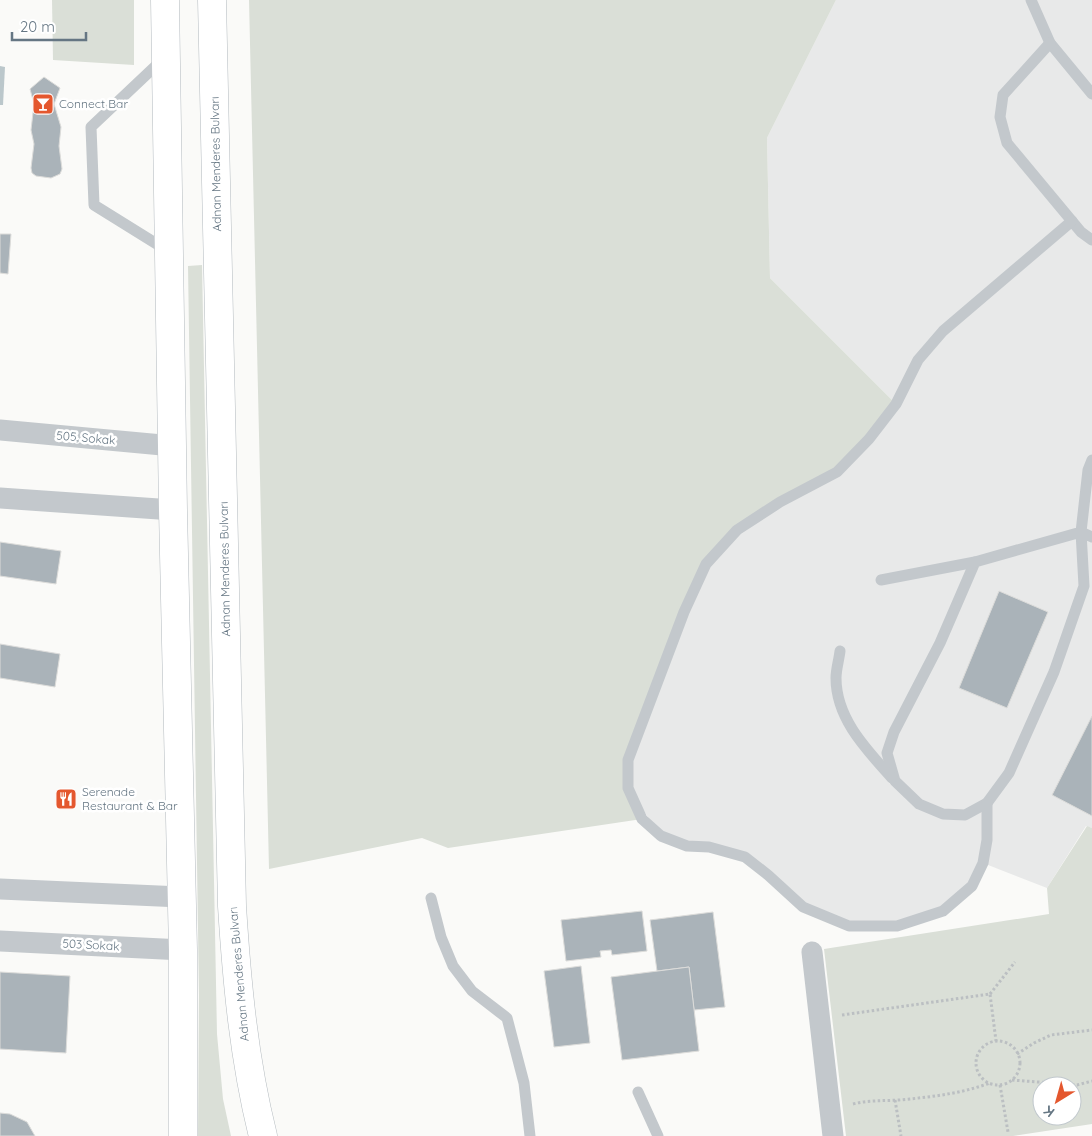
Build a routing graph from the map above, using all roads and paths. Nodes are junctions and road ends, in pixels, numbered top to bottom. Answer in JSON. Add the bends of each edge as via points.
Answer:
{"nodes":[{"id":1,"x":165,"y":0,"type":"edge"},
{"id":2,"x":212,"y":0,"type":"edge"},
{"id":3,"x":1031,"y":0,"type":"edge"},
{"id":4,"x":1050,"y":43,"type":"junction"},
{"id":5,"x":166,"y":56,"type":"junction"},
{"id":6,"x":1092,"y":94,"type":"edge"},
{"id":7,"x":1072,"y":222,"type":"junction"},
{"id":8,"x":1092,"y":240,"type":"edge"},
{"id":9,"x":170,"y":252,"type":"junction"},
{"id":10,"x":0,"y":430,"type":"edge"},
{"id":11,"x":173,"y":446,"type":"junction"},
{"id":12,"x":1092,"y":460,"type":"edge"},
{"id":13,"x":0,"y":498,"type":"edge"},
{"id":14,"x":173,"y":510,"type":"junction"},
{"id":15,"x":1081,"y":532,"type":"junction"},
{"id":16,"x":1092,"y":537,"type":"edge"},
{"id":17,"x":975,"y":562,"type":"junction"},
{"id":18,"x":881,"y":580,"type":"dead end"},
{"id":19,"x":840,"y":651,"type":"dead end"},
{"id":20,"x":895,"y":781,"type":"junction"},
{"id":21,"x":987,"y":803,"type":"junction"},
{"id":22,"x":0,"y":889,"type":"edge"},
{"id":23,"x":181,"y":897,"type":"junction"},
{"id":24,"x":432,"y":898,"type":"dead end"},
{"id":25,"x":0,"y":941,"type":"edge"},
{"id":26,"x":183,"y":950,"type":"junction"},
{"id":27,"x":812,"y":952,"type":"dead end"},
{"id":28,"x":1015,"y":962,"type":"dead end"},
{"id":29,"x":990,"y":994,"type":"junction"},
{"id":30,"x":838,"y":1015,"type":"dead end"},
{"id":31,"x":1092,"y":1030,"type":"edge"},
{"id":32,"x":996,"y":1041,"type":"junction"},
{"id":33,"x":1018,"y":1054,"type":"junction"},
{"id":34,"x":1012,"y":1080,"type":"junction"},
{"id":35,"x":1092,"y":1081,"type":"edge"},
{"id":36,"x":990,"y":1083,"type":"junction"},
{"id":37,"x":1000,"y":1086,"type":"junction"},
{"id":38,"x":638,"y":1092,"type":"dead end"},
{"id":39,"x":895,"y":1100,"type":"junction"},
{"id":40,"x":849,"y":1105,"type":"dead end"},
{"id":41,"x":1008,"y":1132,"type":"dead end"},
{"id":42,"x":183,"y":1136,"type":"edge"},
{"id":43,"x":264,"y":1136,"type":"edge"},
{"id":44,"x":530,"y":1136,"type":"edge"},
{"id":45,"x":658,"y":1136,"type":"edge"},
{"id":46,"x":833,"y":1136,"type":"edge"},
{"id":47,"x":901,"y":1136,"type":"edge"}],
"edges":[{"from":1,"to":5,"type":"main road"},
{"from":2,"to":43,"type":"main road","name":"Adnan Menderes Bulvarı","via":[[232,906],[246,1058]]},
{"from":3,"to":4,"type":"lane"},
{"from":4,"to":6,"type":"lane"},
{"from":4,"to":7,"type":"lane","via":[[1003,96],[1000,117],[1007,143]]},
{"from":5,"to":9,"type":"main road"},
{"from":5,"to":9,"type":"lane","via":[[91,127],[94,205]]},
{"from":7,"to":8,"type":"lane"},
{"from":7,"to":21,"type":"lane","via":[[943,331],[918,360],[896,404],[869,439],[837,472],[780,502],[737,530],[706,564],[684,612],[628,760],[628,788],[642,819],[660,836],[687,846],[709,847],[745,857],[803,907],[849,926],[897,926],[943,911],[972,886],[983,863]]},
{"from":9,"to":11,"type":"main road"},
{"from":10,"to":11,"type":"street","name":"505. Sokak"},
{"from":11,"to":14,"type":"main road"},
{"from":12,"to":15,"type":"lane"},
{"from":13,"to":14,"type":"street"},
{"from":14,"to":23,"type":"main road"},
{"from":15,"to":16,"type":"lane"},
{"from":15,"to":17,"type":"lane"},
{"from":15,"to":21,"type":"lane","via":[[1084,586],[1054,672],[1009,773]]},
{"from":17,"to":18,"type":"lane"},
{"from":17,"to":20,"type":"lane","via":[[940,643],[894,732],[887,753]]},
{"from":19,"to":20,"type":"lane","via":[[836,679],[841,707],[859,741]]},
{"from":20,"to":21,"type":"lane","via":[[919,804],[944,814],[965,815]]},
{"from":22,"to":23,"type":"street"},
{"from":23,"to":26,"type":"main road"},
{"from":24,"to":44,"type":"lane","via":[[441,937],[453,966],[472,991],[507,1018],[524,1083]]},
{"from":25,"to":26,"type":"street","name":"503 Sokak"},
{"from":26,"to":42,"type":"main road"},
{"from":27,"to":46,"type":"street"},
{"from":28,"to":29,"type":"path"},
{"from":29,"to":30,"type":"path"},
{"from":29,"to":32,"type":"path"},
{"from":31,"to":33,"type":"path","via":[[1051,1035]]},
{"from":32,"to":33,"type":"path","via":[[1008,1044]]},
{"from":32,"to":36,"type":"path","via":[[982,1048],[976,1062],[980,1076]]},
{"from":33,"to":34,"type":"path","via":[[1020,1068]]},
{"from":34,"to":35,"type":"path","via":[[1077,1086]]},
{"from":34,"to":37,"type":"path"},
{"from":36,"to":37,"type":"path"},
{"from":36,"to":39,"type":"path","via":[[946,1096]]},
{"from":37,"to":41,"type":"path"},
{"from":38,"to":45,"type":"lane"},
{"from":39,"to":40,"type":"path"},
{"from":39,"to":47,"type":"path"}]}
